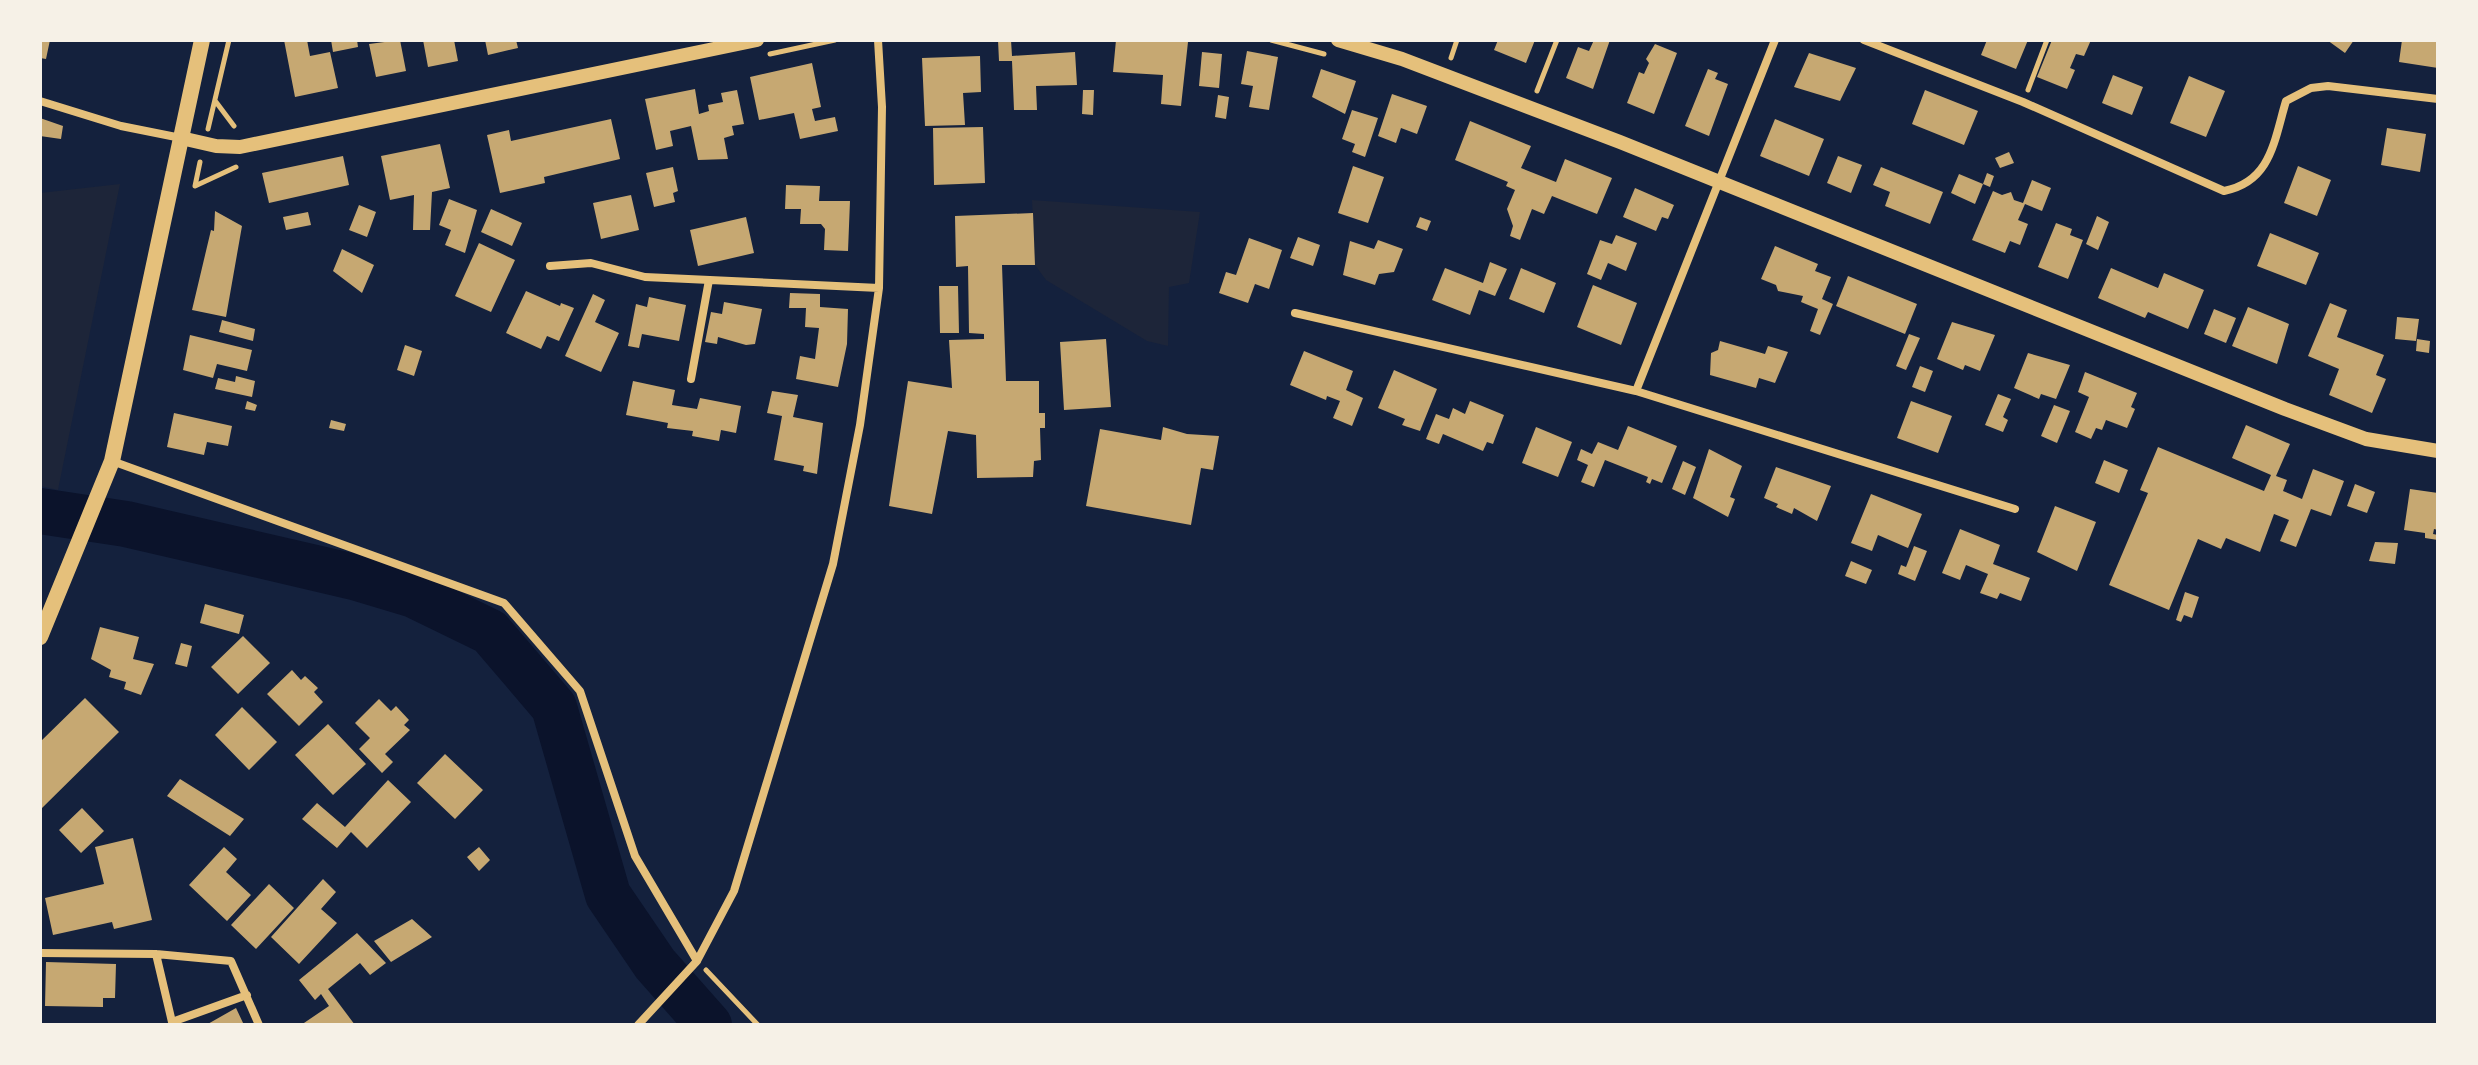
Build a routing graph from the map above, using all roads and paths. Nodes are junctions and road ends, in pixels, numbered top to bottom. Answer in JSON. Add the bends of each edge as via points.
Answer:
{"nodes":[{"id":1,"x":202,"y":40,"type":"edge"},
{"id":2,"x":229,"y":40,"type":"edge"},
{"id":3,"x":757,"y":40,"type":"edge"},
{"id":4,"x":878,"y":40,"type":"edge"},
{"id":5,"x":1338,"y":40,"type":"edge"},
{"id":6,"x":1557,"y":40,"type":"edge"},
{"id":7,"x":1775,"y":40,"type":"edge"},
{"id":8,"x":1864,"y":40,"type":"edge"},
{"id":9,"x":2047,"y":40,"type":"edge"},
{"id":10,"x":2438,"y":99,"type":"edge"},
{"id":11,"x":40,"y":101,"type":"edge"},
{"id":12,"x":2023,"y":102,"type":"junction"},
{"id":13,"x":1530,"y":109,"type":"junction"},
{"id":14,"x":181,"y":138,"type":"junction"},
{"id":15,"x":204,"y":143,"type":"junction"},
{"id":16,"x":1718,"y":182,"type":"junction"},
{"id":17,"x":550,"y":266,"type":"dead end"},
{"id":18,"x":709,"y":280,"type":"junction"},
{"id":19,"x":879,"y":288,"type":"junction"},
{"id":20,"x":1295,"y":313,"type":"dead end"},
{"id":21,"x":691,"y":379,"type":"dead end"},
{"id":22,"x":1636,"y":391,"type":"junction"},
{"id":23,"x":2438,"y":451,"type":"edge"},
{"id":24,"x":112,"y":461,"type":"junction"},
{"id":25,"x":2015,"y":509,"type":"dead end"},
{"id":26,"x":40,"y":637,"type":"edge"},
{"id":27,"x":40,"y":953,"type":"edge"},
{"id":28,"x":156,"y":954,"type":"junction"},
{"id":29,"x":697,"y":961,"type":"junction"},
{"id":30,"x":247,"y":995,"type":"junction"},
{"id":31,"x":259,"y":1025,"type":"edge"},
{"id":32,"x":638,"y":1025,"type":"edge"},
{"id":33,"x":758,"y":1025,"type":"edge"}],
"edges":[{"from":1,"to":14,"type":"main road"},
{"from":2,"to":15,"type":"path"},
{"from":3,"to":15,"type":"street","via":[[240,147]]},
{"from":4,"to":19,"type":"street"},
{"from":5,"to":13,"type":"street"},
{"from":6,"to":13,"type":"path"},
{"from":7,"to":16,"type":"street"},
{"from":8,"to":12,"type":"street"},
{"from":9,"to":12,"type":"path"},
{"from":10,"to":12,"type":"street","via":[[2311,88],[2286,101],[2261,174],[2224,191]]},
{"from":11,"to":14,"type":"street"},
{"from":13,"to":16,"type":"street"},
{"from":14,"to":15,"type":"street"},
{"from":14,"to":24,"type":"main road"},
{"from":16,"to":22,"type":"street"},
{"from":16,"to":23,"type":"street","via":[[2285,409],[2366,439]]},
{"from":17,"to":18,"type":"street","via":[[591,263],[645,277]]},
{"from":18,"to":19,"type":"street"},
{"from":18,"to":21,"type":"street"},
{"from":19,"to":29,"type":"street","via":[[833,564],[734,891]]},
{"from":20,"to":22,"type":"street"},
{"from":22,"to":25,"type":"street"},
{"from":24,"to":26,"type":"main road"},
{"from":24,"to":29,"type":"street","via":[[504,603],[580,691],[635,856]]},
{"from":27,"to":28,"type":"street"},
{"from":28,"to":30,"type":"street","via":[[231,961]]},
{"from":28,"to":30,"type":"street","via":[[172,1022]]},
{"from":29,"to":32,"type":"street"},
{"from":29,"to":33,"type":"path"},
{"from":30,"to":31,"type":"street"}]}
